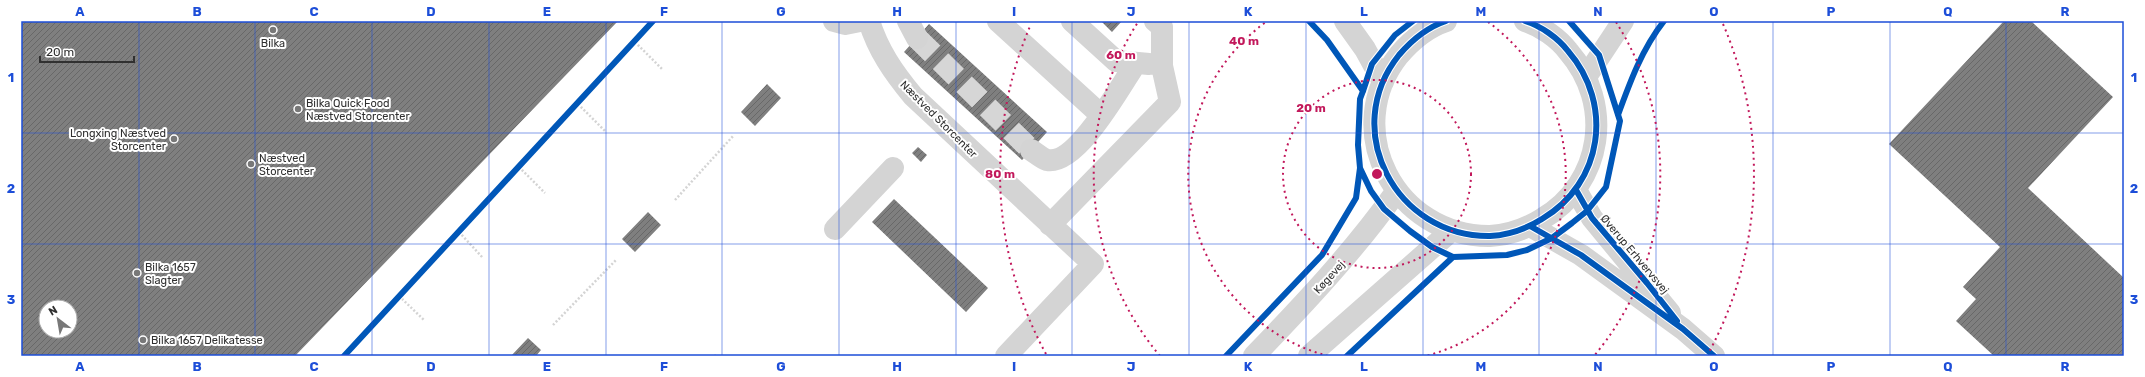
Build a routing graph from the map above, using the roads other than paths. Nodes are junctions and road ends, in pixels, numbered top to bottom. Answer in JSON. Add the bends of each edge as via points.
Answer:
{"nodes":[{"id":1,"x":834,"y":21,"type":"edge"},
{"id":2,"x":860,"y":21,"type":"edge"},
{"id":3,"x":869,"y":21,"type":"edge"},
{"id":4,"x":998,"y":21,"type":"edge"},
{"id":5,"x":1072,"y":21,"type":"edge"},
{"id":6,"x":1155,"y":21,"type":"edge"},
{"id":7,"x":1345,"y":21,"type":"edge"},
{"id":8,"x":1443,"y":21,"type":"edge"},
{"id":9,"x":1525,"y":21,"type":"edge"},
{"id":10,"x":1623,"y":21,"type":"edge"},
{"id":11,"x":1555,"y":27,"type":"edge"},
{"id":12,"x":1126,"y":62,"type":"junction"},
{"id":13,"x":1162,"y":66,"type":"junction"},
{"id":14,"x":1586,"y":77,"type":"junction"},
{"id":15,"x":1383,"y":82,"type":"junction"},
{"id":16,"x":1101,"y":115,"type":"junction"},
{"id":17,"x":1083,"y":141,"type":"junction"},
{"id":18,"x":1031,"y":150,"type":"tunnel mouth"},
{"id":19,"x":1110,"y":164,"type":"junction"},
{"id":20,"x":893,"y":168,"type":"dead end"},
{"id":21,"x":1576,"y":190,"type":"junction"},
{"id":22,"x":1396,"y":192,"type":"junction"},
{"id":23,"x":1050,"y":226,"type":"junction"},
{"id":24,"x":1530,"y":226,"type":"junction"},
{"id":25,"x":835,"y":229,"type":"dead end"},
{"id":26,"x":1451,"y":231,"type":"junction"},
{"id":27,"x":1683,"y":329,"type":"junction"},
{"id":28,"x":1006,"y":356,"type":"edge"},
{"id":29,"x":1254,"y":356,"type":"edge"},
{"id":30,"x":1309,"y":356,"type":"edge"},
{"id":31,"x":1714,"y":356,"type":"edge"}],
"edges":[{"from":1,"to":2,"type":"street","via":[[845,24]]},
{"from":3,"to":23,"type":"street","name":"Næstved Storcenter","via":[[876,43],[892,71],[913,96]]},
{"from":4,"to":16,"type":"street"},
{"from":5,"to":12,"type":"street"},
{"from":6,"to":13,"type":"street","via":[[1162,27]]},
{"from":7,"to":15,"type":"street","via":[[1365,49]]},
{"from":8,"to":15,"type":"street","via":[[1407,46],[1393,63]]},
{"from":9,"to":11,"type":"street"},
{"from":10,"to":14,"type":"street"},
{"from":11,"to":14,"type":"street","via":[[1563,45]]},
{"from":12,"to":13,"type":"street"},
{"from":12,"to":16,"type":"street"},
{"from":13,"to":19,"type":"street","via":[[1170,102]]},
{"from":14,"to":21,"type":"street","via":[[1594,99],[1597,123],[1595,147],[1588,169]]},
{"from":15,"to":22,"type":"street","via":[[1375,110],[1375,139],[1382,167]]},
{"from":16,"to":17,"type":"street"},
{"from":17,"to":18,"type":"street","via":[[1062,158],[1055,160],[1047,160]]},
{"from":17,"to":19,"type":"street"},
{"from":19,"to":23,"type":"street"},
{"from":20,"to":25,"type":"street"},
{"from":21,"to":24,"type":"street","via":[[1556,211]]},
{"from":21,"to":27,"type":"street","name":"Øverup Erhvervsvej","via":[[1592,218]]},
{"from":22,"to":26,"type":"street","via":[[1421,216]]},
{"from":22,"to":29,"type":"street","name":"Køgevej","via":[[1369,231]]},
{"from":23,"to":28,"type":"street","name":"Næstved Storcenter","via":[[1093,264]]},
{"from":24,"to":26,"type":"street","via":[[1511,233],[1491,236]]},
{"from":24,"to":27,"type":"street","name":"Øverup Erhvervsvej","via":[[1581,255]]},
{"from":26,"to":30,"type":"street"},
{"from":27,"to":31,"type":"street","name":"Øverup Erhvervsvej"}]}
